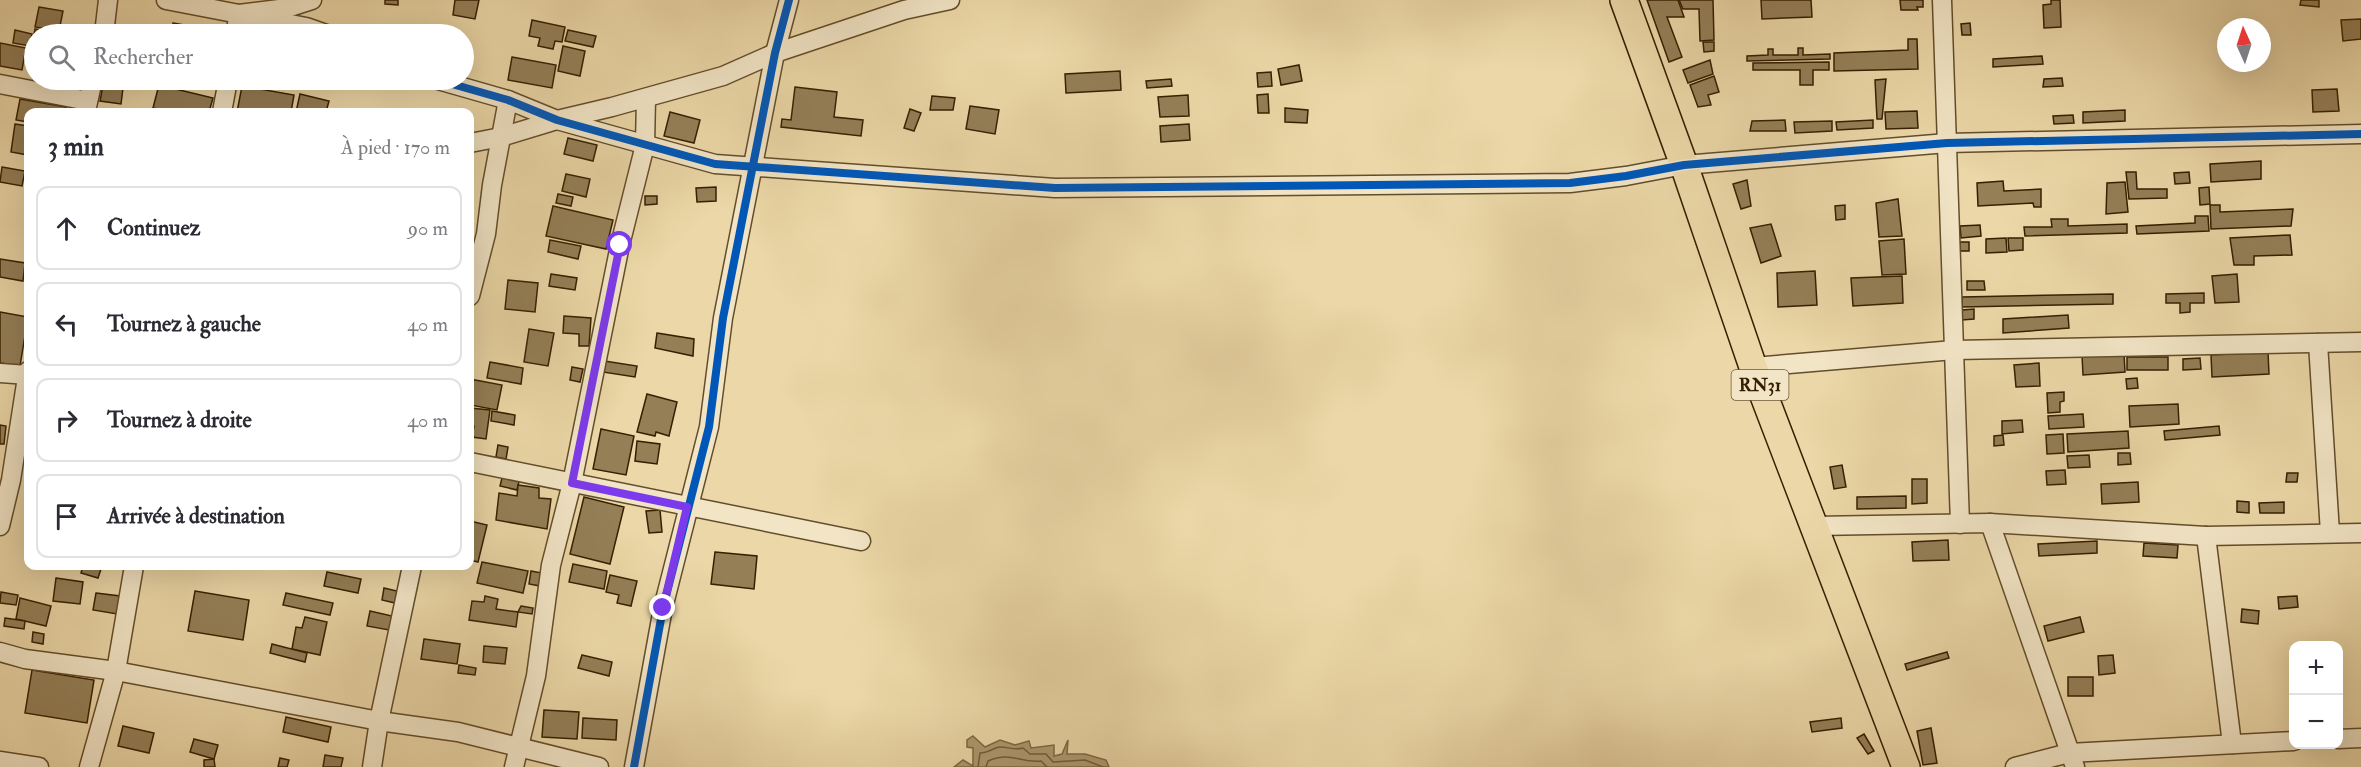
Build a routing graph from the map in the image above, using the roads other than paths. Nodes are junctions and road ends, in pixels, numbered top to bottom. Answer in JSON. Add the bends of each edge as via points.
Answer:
{"nodes":[{"id":1,"x":108,"y":0,"type":"edge"},
{"id":2,"x":166,"y":0,"type":"edge"},
{"id":3,"x":312,"y":0,"type":"edge"},
{"id":4,"x":789,"y":0,"type":"edge"},
{"id":5,"x":950,"y":0,"type":"edge"},
{"id":6,"x":1624,"y":0,"type":"edge"},
{"id":7,"x":1942,"y":0,"type":"edge"},
{"id":8,"x":239,"y":14,"type":"junction"},
{"id":9,"x":105,"y":24,"type":"edge"},
{"id":10,"x":237,"y":24,"type":"edge"},
{"id":11,"x":291,"y":24,"type":"edge"},
{"id":12,"x":775,"y":53,"type":"junction"},
{"id":13,"x":0,"y":84,"type":"edge"},
{"id":14,"x":90,"y":90,"type":"edge"},
{"id":15,"x":226,"y":90,"type":"edge"},
{"id":16,"x":473,"y":90,"type":"edge"},
{"id":17,"x":646,"y":98,"type":"junction"},
{"id":18,"x":508,"y":100,"type":"junction"},
{"id":19,"x":86,"y":106,"type":"edge"},
{"id":20,"x":223,"y":108,"type":"edge"},
{"id":21,"x":556,"y":120,"type":"junction"},
{"id":22,"x":2361,"y":134,"type":"edge"},
{"id":23,"x":501,"y":137,"type":"junction"},
{"id":24,"x":474,"y":142,"type":"edge"},
{"id":25,"x":1947,"y":143,"type":"junction"},
{"id":26,"x":645,"y":145,"type":"junction"},
{"id":27,"x":1684,"y":165,"type":"junction"},
{"id":28,"x":754,"y":167,"type":"junction"},
{"id":29,"x":474,"y":280,"type":"edge"},
{"id":30,"x":2361,"y":342,"type":"edge"},
{"id":31,"x":2318,"y":344,"type":"junction"},
{"id":32,"x":1954,"y":350,"type":"junction"},
{"id":33,"x":1753,"y":367,"type":"junction"},
{"id":34,"x":0,"y":373,"type":"edge"},
{"id":35,"x":24,"y":374,"type":"edge"},
{"id":36,"x":24,"y":399,"type":"edge"},
{"id":37,"x":474,"y":463,"type":"edge"},
{"id":38,"x":572,"y":483,"type":"junction"},
{"id":39,"x":687,"y":507,"type":"junction"},
{"id":40,"x":1960,"y":524,"type":"junction"},
{"id":41,"x":1990,"y":524,"type":"junction"},
{"id":42,"x":0,"y":526,"type":"edge"},
{"id":43,"x":1815,"y":526,"type":"junction"},
{"id":44,"x":2361,"y":532,"type":"edge"},
{"id":45,"x":2330,"y":533,"type":"junction"},
{"id":46,"x":2206,"y":536,"type":"junction"},
{"id":47,"x":861,"y":541,"type":"dead end"},
{"id":48,"x":133,"y":570,"type":"edge"},
{"id":49,"x":411,"y":570,"type":"edge"},
{"id":50,"x":0,"y":652,"type":"edge"},
{"id":51,"x":116,"y":671,"type":"junction"},
{"id":52,"x":379,"y":721,"type":"junction"},
{"id":53,"x":2361,"y":738,"type":"edge"},
{"id":54,"x":2343,"y":739,"type":"edge"},
{"id":55,"x":2289,"y":741,"type":"edge"},
{"id":56,"x":2232,"y":744,"type":"junction"},
{"id":57,"x":517,"y":748,"type":"junction"},
{"id":58,"x":2072,"y":760,"type":"edge"},
{"id":59,"x":0,"y":761,"type":"edge"},
{"id":60,"x":39,"y":767,"type":"edge"},
{"id":61,"x":89,"y":767,"type":"edge"},
{"id":62,"x":372,"y":767,"type":"edge"},
{"id":63,"x":514,"y":767,"type":"edge"},
{"id":64,"x":599,"y":767,"type":"edge"},
{"id":65,"x":634,"y":767,"type":"edge"},
{"id":66,"x":1905,"y":767,"type":"edge"},
{"id":67,"x":2014,"y":767,"type":"edge"}],
"edges":[{"from":1,"to":9,"type":"street"},
{"from":2,"to":8,"type":"street"},
{"from":3,"to":8,"type":"street","via":[[287,8]]},
{"from":4,"to":12,"type":"street"},
{"from":5,"to":12,"type":"street","via":[[904,10]]},
{"from":6,"to":27,"type":"main road","number":"RN31"},
{"from":7,"to":25,"type":"street"},
{"from":8,"to":10,"type":"street"},
{"from":8,"to":11,"type":"street"},
{"from":12,"to":17,"type":"street","via":[[723,76]]},
{"from":12,"to":28,"type":"street"},
{"from":13,"to":19,"type":"street"},
{"from":14,"to":19,"type":"street"},
{"from":15,"to":20,"type":"street"},
{"from":16,"to":18,"type":"street"},
{"from":17,"to":21,"type":"street"},
{"from":17,"to":26,"type":"street"},
{"from":18,"to":21,"type":"street"},
{"from":18,"to":23,"type":"street"},
{"from":21,"to":23,"type":"street"},
{"from":21,"to":26,"type":"street"},
{"from":22,"to":25,"type":"street"},
{"from":23,"to":24,"type":"street"},
{"from":23,"to":29,"type":"street","via":[[486,234]]},
{"from":25,"to":27,"type":"street"},
{"from":25,"to":32,"type":"street"},
{"from":26,"to":28,"type":"street","via":[[715,164]]},
{"from":26,"to":38,"type":"street","via":[[620,245]]},
{"from":27,"to":28,"type":"street","via":[[1570,183],[1067,188]]},
{"from":27,"to":33,"type":"main road","number":"RN31"},
{"from":28,"to":39,"type":"street","via":[[723,318],[709,427]]},
{"from":30,"to":31,"type":"street"},
{"from":31,"to":32,"type":"street"},
{"from":31,"to":45,"type":"street"},
{"from":32,"to":33,"type":"street"},
{"from":32,"to":40,"type":"street"},
{"from":33,"to":43,"type":"main road","number":"RN31"},
{"from":34,"to":35,"type":"street"},
{"from":36,"to":42,"type":"street"},
{"from":37,"to":38,"type":"street"},
{"from":38,"to":39,"type":"street"},
{"from":38,"to":57,"type":"street","via":[[551,565],[536,676]]},
{"from":39,"to":47,"type":"street"},
{"from":39,"to":65,"type":"street","via":[[663,608]]},
{"from":40,"to":41,"type":"street"},
{"from":40,"to":43,"type":"street"},
{"from":41,"to":46,"type":"street"},
{"from":41,"to":58,"type":"street"},
{"from":43,"to":66,"type":"main road","number":"RN31"},
{"from":44,"to":45,"type":"street"},
{"from":45,"to":46,"type":"street"},
{"from":46,"to":56,"type":"street"},
{"from":48,"to":51,"type":"street"},
{"from":49,"to":52,"type":"street"},
{"from":50,"to":51,"type":"street"},
{"from":51,"to":52,"type":"street"},
{"from":51,"to":61,"type":"street"},
{"from":52,"to":57,"type":"street","via":[[458,732]]},
{"from":52,"to":62,"type":"street"},
{"from":53,"to":54,"type":"street"},
{"from":55,"to":56,"type":"street"},
{"from":56,"to":58,"type":"street"},
{"from":57,"to":63,"type":"street"},
{"from":57,"to":64,"type":"street"},
{"from":58,"to":67,"type":"street"},
{"from":59,"to":60,"type":"street"}]}
